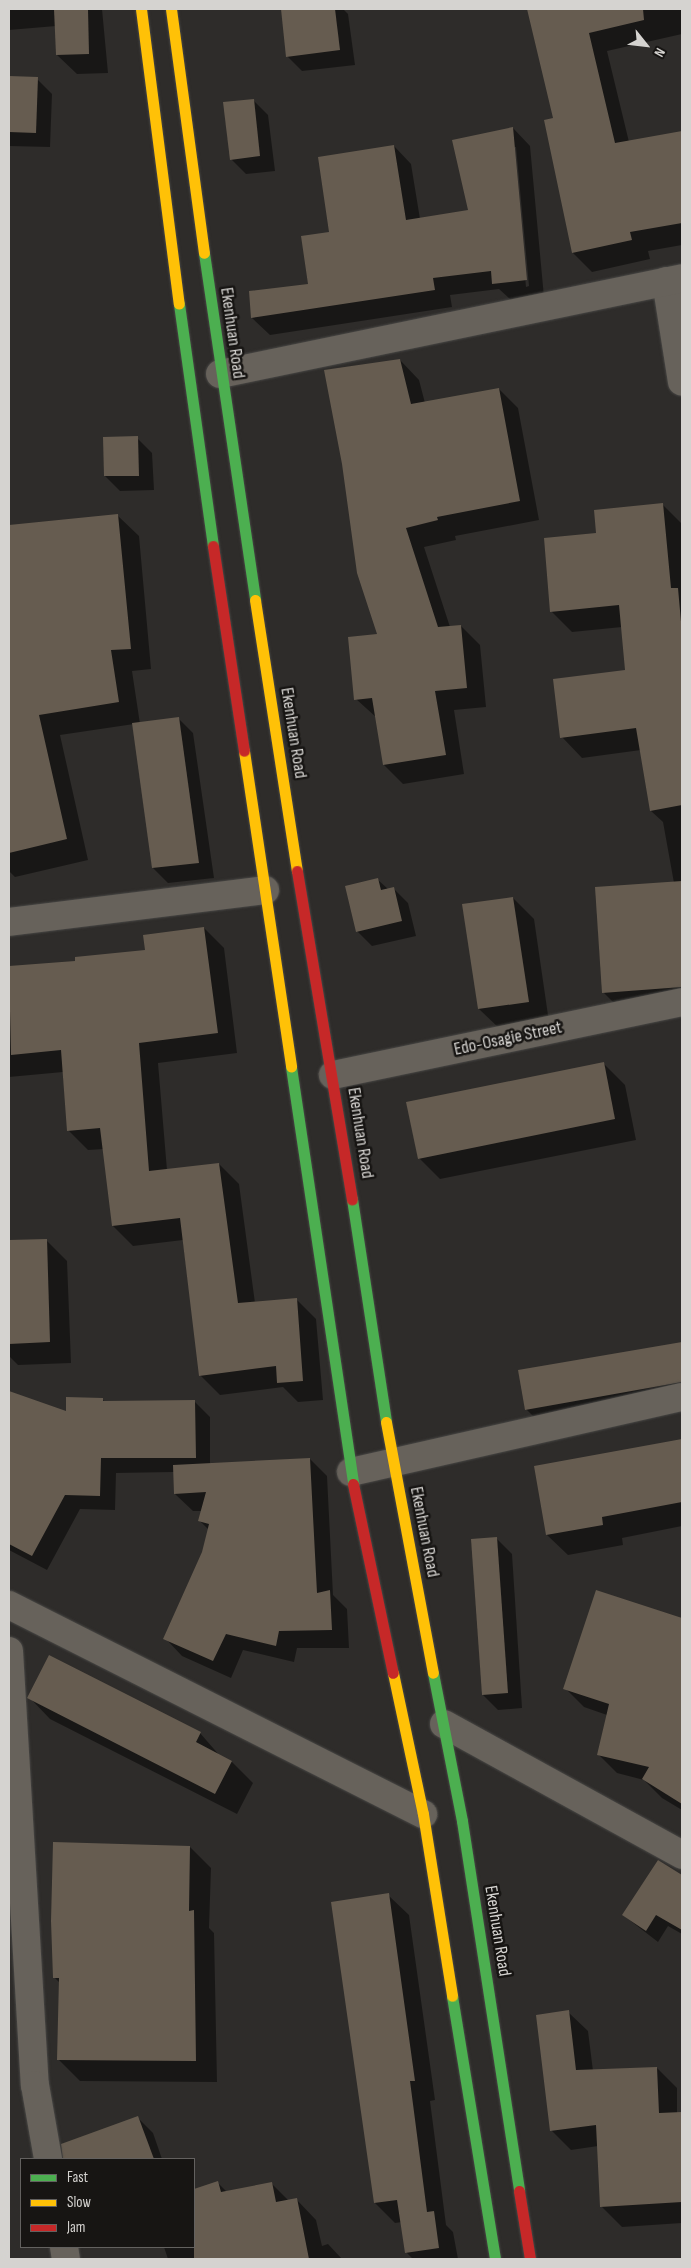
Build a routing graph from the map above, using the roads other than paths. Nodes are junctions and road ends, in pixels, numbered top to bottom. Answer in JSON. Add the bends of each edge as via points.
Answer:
{"nodes":[{"id":1,"x":141,"y":9,"type":"edge"},
{"id":2,"x":171,"y":9,"type":"edge"},
{"id":3,"x":674,"y":280,"type":"edge"},
{"id":4,"x":220,"y":374,"type":"junction"},
{"id":5,"x":682,"y":382,"type":"edge"},
{"id":6,"x":265,"y":890,"type":"junction"},
{"id":7,"x":9,"y":922,"type":"edge"},
{"id":8,"x":682,"y":1002,"type":"edge"},
{"id":9,"x":333,"y":1075,"type":"junction"},
{"id":10,"x":682,"y":1397,"type":"edge"},
{"id":11,"x":392,"y":1462,"type":"junction"},
{"id":12,"x":351,"y":1472,"type":"junction"},
{"id":13,"x":9,"y":1605,"type":"edge"},
{"id":14,"x":9,"y":1651,"type":"edge"},
{"id":15,"x":444,"y":1724,"type":"junction"},
{"id":16,"x":423,"y":1814,"type":"junction"},
{"id":17,"x":682,"y":1855,"type":"edge"},
{"id":18,"x":48,"y":2158,"type":"edge"},
{"id":19,"x":496,"y":2259,"type":"edge"},
{"id":20,"x":530,"y":2259,"type":"edge"}],
"edges":[{"from":1,"to":6,"type":"main road","via":[[186,362]]},
{"from":2,"to":4,"type":"main road","name":"Ekenhuan Road"},
{"from":3,"to":4,"type":"street"},
{"from":3,"to":5,"type":"street"},
{"from":4,"to":9,"type":"main road","name":"Ekenhuan Road","via":[[299,886]]},
{"from":6,"to":7,"type":"street"},
{"from":6,"to":12,"type":"main road"},
{"from":8,"to":9,"type":"street","name":"Edo-Osagie Street"},
{"from":9,"to":11,"type":"main road","name":"Ekenhuan Road"},
{"from":10,"to":11,"type":"street"},
{"from":11,"to":12,"type":"street"},
{"from":11,"to":15,"type":"main road","name":"Ekenhuan Road"},
{"from":12,"to":16,"type":"main road"},
{"from":13,"to":16,"type":"street"},
{"from":14,"to":18,"type":"street","via":[[35,2085]]},
{"from":15,"to":17,"type":"street"},
{"from":15,"to":20,"type":"main road","name":"Ekenhuan Road"},
{"from":16,"to":19,"type":"main road"}]}
